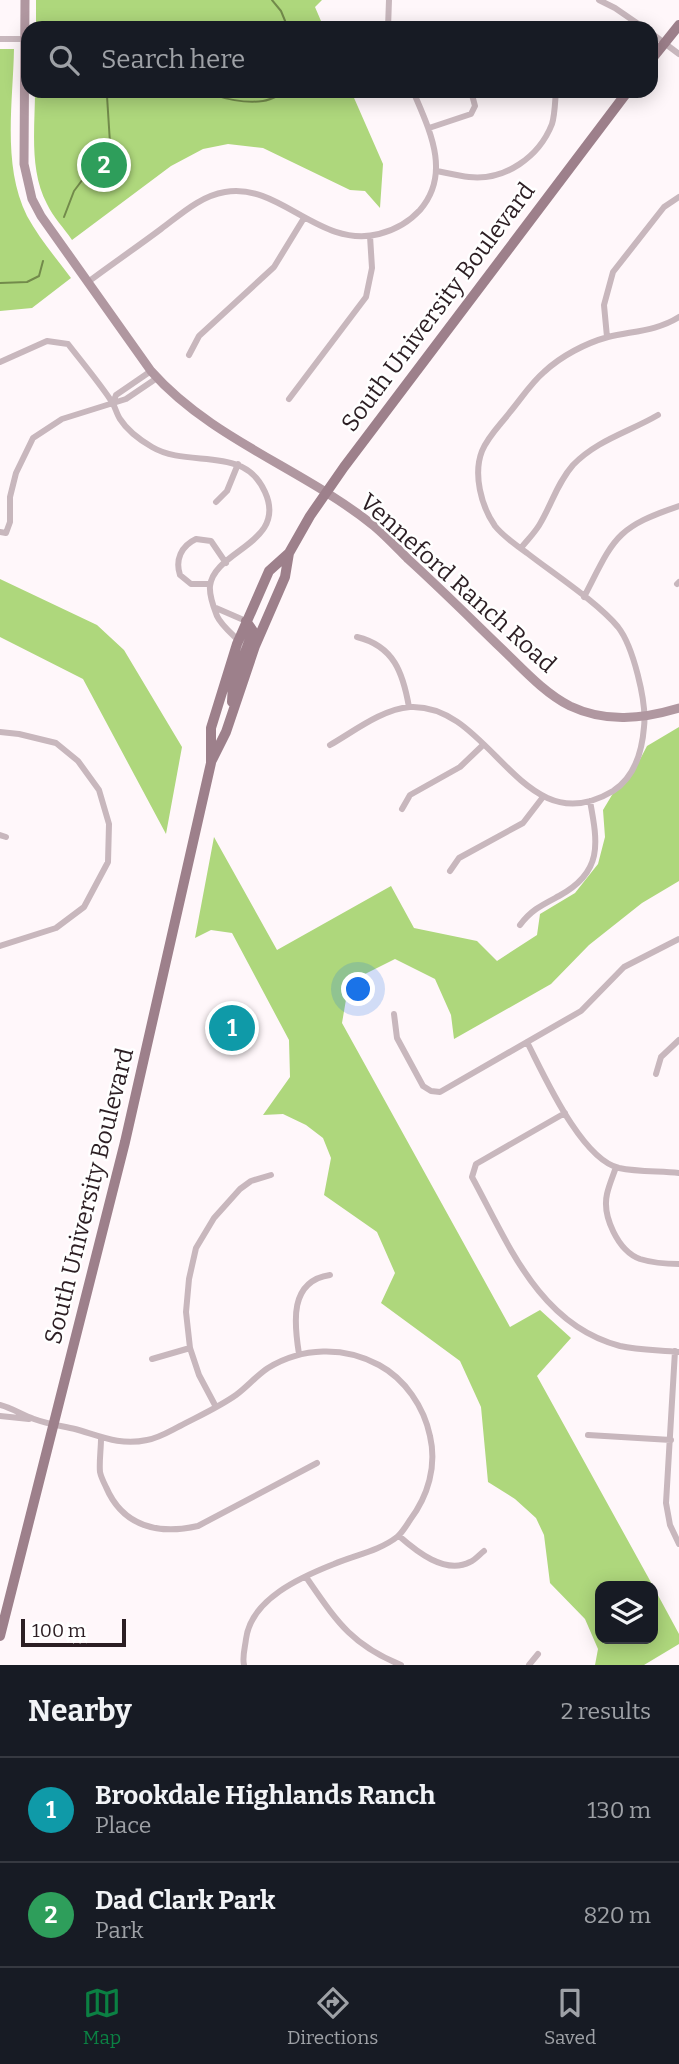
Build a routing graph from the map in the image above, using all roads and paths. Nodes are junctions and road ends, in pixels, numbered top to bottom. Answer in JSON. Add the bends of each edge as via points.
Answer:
{"nodes":[{"id":1,"x":25,"y":0,"type":"edge"},
{"id":2,"x":389,"y":0,"type":"edge"},
{"id":3,"x":599,"y":0,"type":"edge"},
{"id":4,"x":25,"y":21,"type":"edge"},
{"id":5,"x":388,"y":21,"type":"edge"},
{"id":6,"x":634,"y":21,"type":"edge"},
{"id":7,"x":679,"y":25,"type":"edge"},
{"id":8,"x":658,"y":38,"type":"edge"},
{"id":9,"x":21,"y":39,"type":"edge"},
{"id":10,"x":0,"y":40,"type":"edge"},
{"id":11,"x":664,"y":43,"type":"junction"},
{"id":12,"x":658,"y":51,"type":"edge"},
{"id":13,"x":679,"y":54,"type":"edge"},
{"id":14,"x":25,"y":98,"type":"edge"},
{"id":15,"x":416,"y":98,"type":"edge"},
{"id":16,"x":473,"y":98,"type":"edge"},
{"id":17,"x":555,"y":98,"type":"edge"},
{"id":18,"x":623,"y":98,"type":"edge"},
{"id":19,"x":429,"y":128,"type":"junction"},
{"id":20,"x":437,"y":171,"type":"junction"},
{"id":21,"x":679,"y":197,"type":"edge"},
{"id":22,"x":304,"y":218,"type":"junction"},
{"id":23,"x":370,"y":236,"type":"junction"},
{"id":24,"x":88,"y":282,"type":"junction"},
{"id":25,"x":679,"y":317,"type":"edge"},
{"id":26,"x":607,"y":337,"type":"junction"},
{"id":27,"x":189,"y":355,"type":"dead end"},
{"id":28,"x":0,"y":362,"type":"edge"},
{"id":29,"x":154,"y":374,"type":"junction"},
{"id":30,"x":289,"y":399,"type":"dead end"},
{"id":31,"x":113,"y":403,"type":"junction"},
{"id":32,"x":657,"y":415,"type":"dead end"},
{"id":33,"x":238,"y":464,"type":"junction"},
{"id":34,"x":326,"y":493,"type":"junction"},
{"id":35,"x":216,"y":502,"type":"dead end"},
{"id":36,"x":679,"y":506,"type":"edge"},
{"id":37,"x":0,"y":532,"type":"edge"},
{"id":38,"x":521,"y":548,"type":"junction"},
{"id":39,"x":289,"y":553,"type":"junction"},
{"id":40,"x":226,"y":563,"type":"junction"},
{"id":41,"x":210,"y":584,"type":"junction"},
{"id":42,"x":584,"y":597,"type":"junction"},
{"id":43,"x":216,"y":608,"type":"junction"},
{"id":44,"x":246,"y":621,"type":"junction"},
{"id":45,"x":357,"y":637,"type":"dead end"},
{"id":46,"x":239,"y":641,"type":"junction"},
{"id":47,"x":410,"y":707,"type":"junction"},
{"id":48,"x":679,"y":708,"type":"edge"},
{"id":49,"x":232,"y":711,"type":"junction"},
{"id":50,"x":645,"y":717,"type":"junction"},
{"id":51,"x":0,"y":732,"type":"edge"},
{"id":52,"x":330,"y":745,"type":"dead end"},
{"id":53,"x":483,"y":745,"type":"junction"},
{"id":54,"x":211,"y":763,"type":"junction"},
{"id":55,"x":543,"y":797,"type":"junction"},
{"id":56,"x":590,"y":801,"type":"junction"},
{"id":57,"x":402,"y":808,"type":"dead end"},
{"id":58,"x":450,"y":871,"type":"dead end"},
{"id":59,"x":520,"y":925,"type":"dead end"},
{"id":60,"x":679,"y":939,"type":"edge"},
{"id":61,"x":0,"y":946,"type":"edge"},
{"id":62,"x":394,"y":1014,"type":"dead end"},
{"id":63,"x":679,"y":1040,"type":"edge"},
{"id":64,"x":527,"y":1042,"type":"junction"},
{"id":65,"x":656,"y":1074,"type":"dead end"},
{"id":66,"x":565,"y":1113,"type":"junction"},
{"id":67,"x":616,"y":1167,"type":"junction"},
{"id":68,"x":679,"y":1173,"type":"edge"},
{"id":69,"x":271,"y":1175,"type":"dead end"},
{"id":70,"x":679,"y":1264,"type":"edge"},
{"id":71,"x":330,"y":1275,"type":"dead end"},
{"id":72,"x":190,"y":1349,"type":"junction"},
{"id":73,"x":677,"y":1352,"type":"edge"},
{"id":74,"x":299,"y":1354,"type":"junction"},
{"id":75,"x":152,"y":1359,"type":"dead end"},
{"id":76,"x":0,"y":1405,"type":"edge"},
{"id":77,"x":216,"y":1407,"type":"junction"},
{"id":78,"x":0,"y":1416,"type":"edge"},
{"id":79,"x":33,"y":1419,"type":"junction"},
{"id":80,"x":54,"y":1424,"type":"junction"},
{"id":81,"x":588,"y":1434,"type":"dead end"},
{"id":82,"x":101,"y":1439,"type":"junction"},
{"id":83,"x":671,"y":1440,"type":"junction"},
{"id":84,"x":317,"y":1463,"type":"dead end"},
{"id":85,"x":399,"y":1536,"type":"junction"},
{"id":86,"x":679,"y":1544,"type":"edge"},
{"id":87,"x":484,"y":1551,"type":"dead end"},
{"id":88,"x":306,"y":1577,"type":"junction"},
{"id":89,"x":0,"y":1636,"type":"edge"},
{"id":90,"x":538,"y":1654,"type":"dead end"},
{"id":91,"x":381,"y":1657,"type":"junction"},
{"id":92,"x":244,"y":1665,"type":"edge"},
{"id":93,"x":376,"y":1665,"type":"edge"},
{"id":94,"x":401,"y":1665,"type":"edge"},
{"id":95,"x":529,"y":1665,"type":"edge"}],
"edges":[{"from":1,"to":4,"type":"street","name":"Venneford Ranch Road"},
{"from":2,"to":5,"type":"street"},
{"from":3,"to":6,"type":"street"},
{"from":7,"to":11,"type":"main road"},
{"from":8,"to":11,"type":"street"},
{"from":9,"to":10,"type":"street"},
{"from":11,"to":12,"type":"main road"},
{"from":11,"to":13,"type":"street"},
{"from":14,"to":24,"type":"street","name":"Venneford Ranch Road","via":[[27,183],[41,216]]},
{"from":15,"to":19,"type":"street"},
{"from":16,"to":19,"type":"street","via":[[471,114]]},
{"from":17,"to":20,"type":"street","via":[[553,122],[540,147],[522,163],[494,176],[470,178]]},
{"from":18,"to":34,"type":"main road","name":"South University Boulevard"},
{"from":19,"to":20,"type":"street"},
{"from":20,"to":23,"type":"street","via":[[430,194],[416,215],[396,228]]},
{"from":21,"to":26,"type":"street","via":[[664,206],[613,272],[604,305]]},
{"from":22,"to":23,"type":"street","via":[[340,234]]},
{"from":22,"to":24,"type":"street","via":[[255,194],[219,194],[197,203]]},
{"from":22,"to":27,"type":"street","via":[[274,267],[199,336]]},
{"from":23,"to":30,"type":"street","via":[[372,268],[366,297]]},
{"from":24,"to":29,"type":"street","name":"Venneford Ranch Road"},
{"from":25,"to":26,"type":"street","via":[[655,329]]},
{"from":26,"to":38,"type":"street","via":[[579,348],[544,372],[482,451],[478,476],[483,502],[496,527]]},
{"from":28,"to":31,"type":"street","via":[[47,341],[68,344]]},
{"from":29,"to":31,"type":"street","via":[[126,399]]},
{"from":29,"to":34,"type":"street","name":"Venneford Ranch Road","via":[[192,410]]},
{"from":31,"to":33,"type":"street","via":[[120,419],[153,448],[174,457]]},
{"from":31,"to":37,"type":"street","via":[[62,419],[33,439],[16,473],[10,522],[6,533]]},
{"from":32,"to":38,"type":"street","via":[[607,439],[574,465]]},
{"from":33,"to":35,"type":"street","via":[[227,491]]},
{"from":33,"to":40,"type":"street","via":[[260,483],[269,512],[260,534]]},
{"from":34,"to":39,"type":"main road","name":"South University Boulevard"},
{"from":34,"to":50,"type":"street","name":"Venneford Ranch Road","via":[[375,527],[557,699],[601,716]]},
{"from":36,"to":42,"type":"street","via":[[646,517],[613,541]]},
{"from":38,"to":42,"type":"street"},
{"from":39,"to":44,"type":"main road","name":"South University Boulevard","via":[[269,571]]},
{"from":39,"to":49,"type":"main road","name":"South University Boulevard","via":[[285,577]]},
{"from":40,"to":41,"type":"street"},
{"from":40,"to":41,"type":"street","via":[[211,541],[196,540],[184,548],[178,560],[180,575],[191,584]]},
{"from":41,"to":43,"type":"street"},
{"from":42,"to":50,"type":"street","via":[[627,641]]},
{"from":43,"to":44,"type":"street"},
{"from":43,"to":46,"type":"street","via":[[217,616]]},
{"from":44,"to":46,"type":"main road","name":"South University Boulevard"},
{"from":44,"to":49,"type":"main road","via":[[253,631],[233,684]]},
{"from":45,"to":47,"type":"street","via":[[375,642],[395,662]]},
{"from":46,"to":54,"type":"main road","name":"South University Boulevard","via":[[211,729]]},
{"from":47,"to":52,"type":"street","via":[[383,715]]},
{"from":47,"to":53,"type":"street","via":[[447,715]]},
{"from":48,"to":50,"type":"street","name":"Venneford Ranch Road"},
{"from":49,"to":54,"type":"main road","name":"South University Boulevard"},
{"from":50,"to":56,"type":"street","via":[[635,769],[615,790]]},
{"from":51,"to":61,"type":"street","via":[[56,743],[78,761],[99,790],[109,824],[108,862],[84,907],[56,928]]},
{"from":53,"to":55,"type":"street"},
{"from":53,"to":57,"type":"street","via":[[460,767],[410,795]]},
{"from":54,"to":80,"type":"main road","name":"South University Boulevard","via":[[141,1076]]},
{"from":55,"to":56,"type":"street","via":[[566,804]]},
{"from":55,"to":58,"type":"street","via":[[523,823],[459,858]]},
{"from":56,"to":59,"type":"street","via":[[597,839],[588,871],[569,890],[529,912]]},
{"from":60,"to":64,"type":"street","via":[[624,967],[580,1011]]},
{"from":62,"to":64,"type":"street","via":[[397,1038],[423,1086],[431,1091],[440,1092]]},
{"from":63,"to":65,"type":"street","via":[[661,1057]]},
{"from":64,"to":66,"type":"street"},
{"from":66,"to":67,"type":"street","via":[[590,1149]]},
{"from":66,"to":73,"type":"street","via":[[476,1164],[472,1177],[536,1290],[560,1315],[590,1335],[621,1346]]},
{"from":67,"to":68,"type":"street"},
{"from":67,"to":70,"type":"street","via":[[606,1195],[606,1219],[620,1241],[637,1258]]},
{"from":69,"to":72,"type":"street","via":[[240,1189],[214,1218],[197,1248],[186,1312]]},
{"from":71,"to":74,"type":"street","via":[[317,1277],[297,1302]]},
{"from":72,"to":75,"type":"street"},
{"from":72,"to":77,"type":"street"},
{"from":73,"to":83,"type":"street"},
{"from":74,"to":77,"type":"street","via":[[270,1367]]},
{"from":74,"to":85,"type":"street","via":[[327,1351],[358,1356],[400,1380],[417,1403],[430,1436],[430,1477],[419,1508]]},
{"from":76,"to":79,"type":"street"},
{"from":77,"to":82,"type":"street","via":[[149,1440]]},
{"from":78,"to":79,"type":"street"},
{"from":79,"to":80,"type":"street"},
{"from":80,"to":82,"type":"street"},
{"from":80,"to":89,"type":"main road","name":"South University Boulevard"},
{"from":81,"to":83,"type":"street"},
{"from":82,"to":84,"type":"street","via":[[100,1473],[112,1501],[136,1523],[164,1531],[198,1526]]},
{"from":83,"to":86,"type":"street","via":[[666,1503]]},
{"from":85,"to":87,"type":"street","via":[[426,1557],[453,1564],[469,1563]]},
{"from":85,"to":88,"type":"street"},
{"from":88,"to":91,"type":"street","via":[[339,1625]]},
{"from":88,"to":92,"type":"street","via":[[272,1596],[257,1613],[247,1633]]},
{"from":90,"to":95,"type":"street"},
{"from":91,"to":93,"type":"street"},
{"from":91,"to":94,"type":"street"}]}
